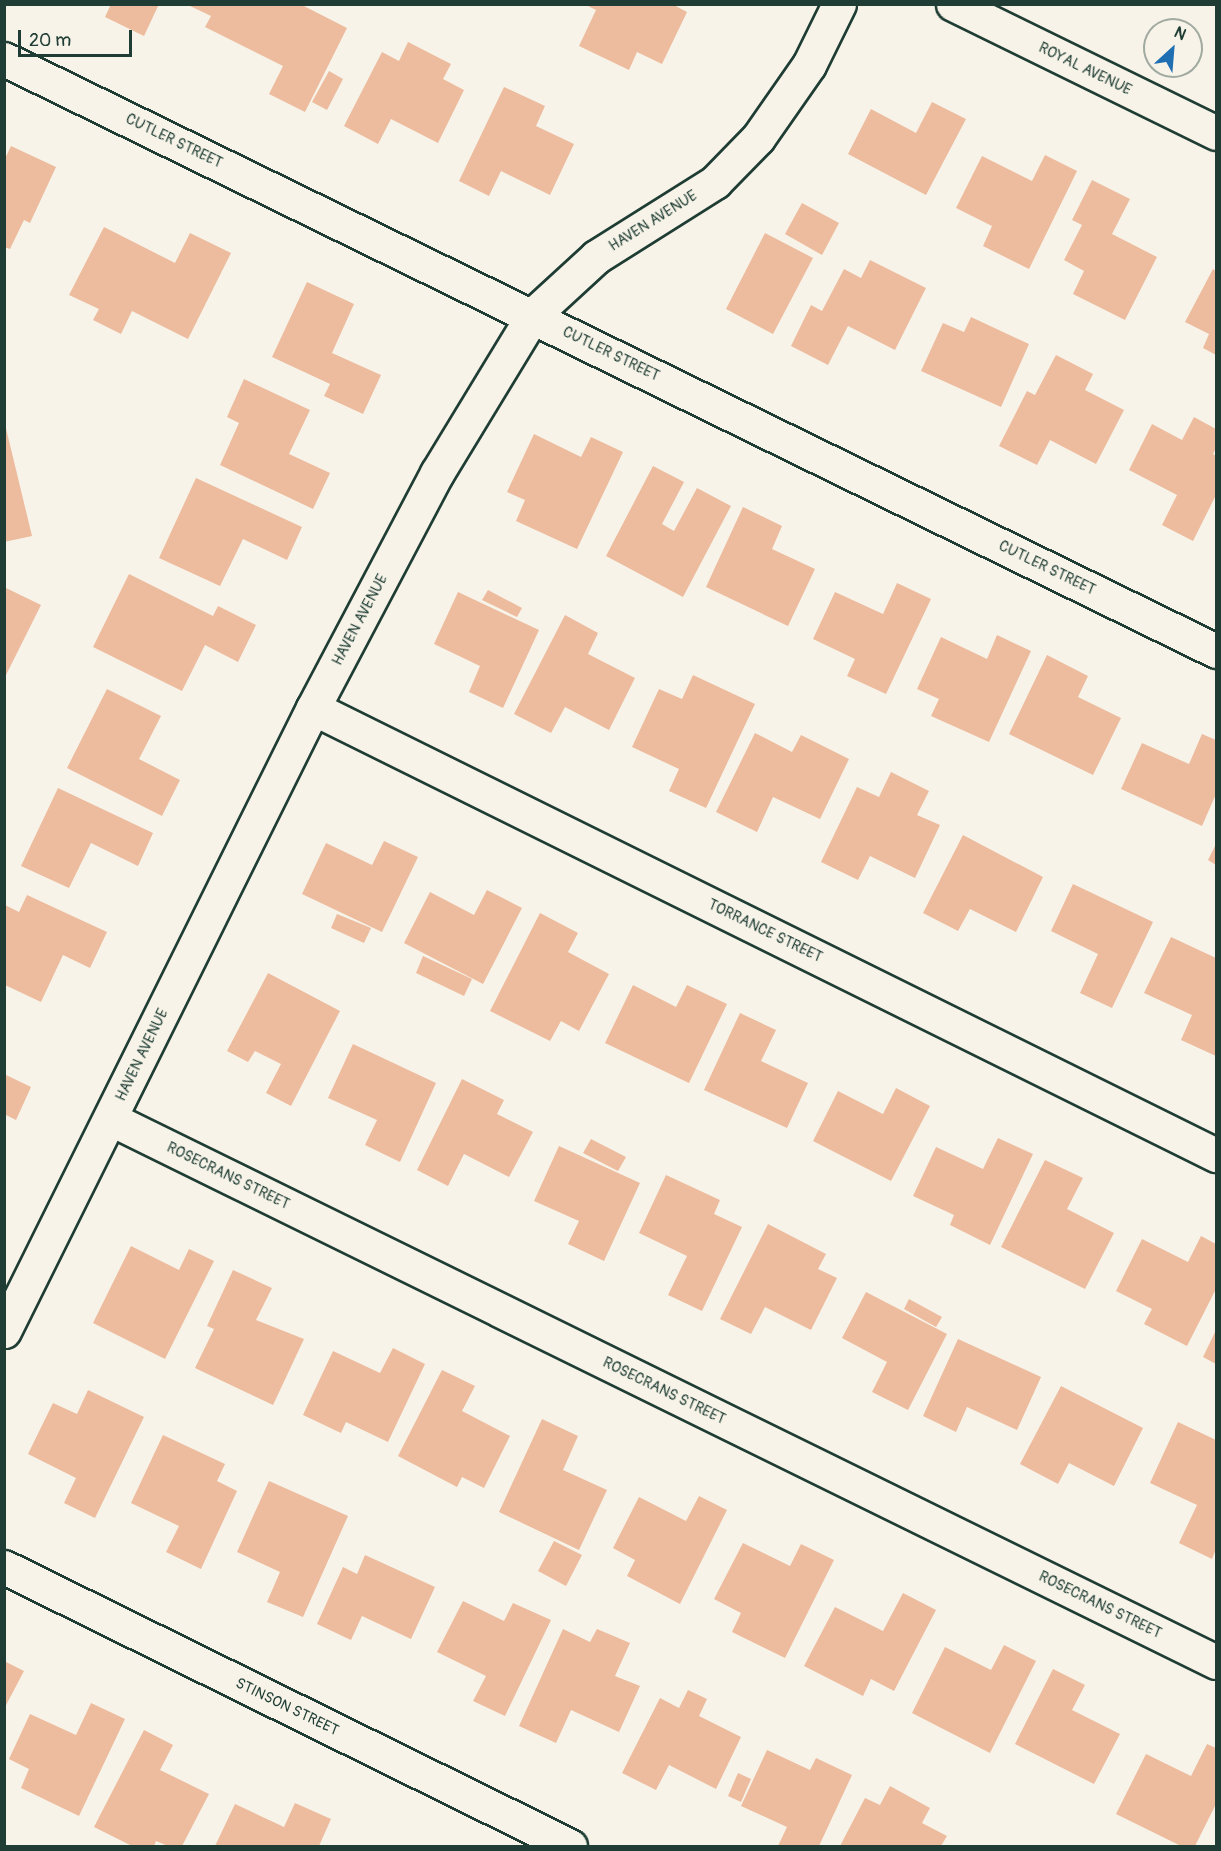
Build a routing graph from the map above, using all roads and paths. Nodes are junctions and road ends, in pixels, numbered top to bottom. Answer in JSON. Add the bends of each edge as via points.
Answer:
{"nodes":[{"id":1,"x":838,"y":4,"type":"edge"},
{"id":2,"x":953,"y":4,"type":"edge"},
{"id":3,"x":4,"y":59,"type":"edge"},
{"id":4,"x":1216,"y":133,"type":"edge"},
{"id":5,"x":533,"y":315,"type":"junction"},
{"id":6,"x":1216,"y":651,"type":"edge"},
{"id":7,"x":313,"y":708,"type":"junction"},
{"id":8,"x":111,"y":1119,"type":"junction"},
{"id":9,"x":1216,"y":1155,"type":"edge"},
{"id":10,"x":4,"y":1331,"type":"edge"},
{"id":11,"x":4,"y":1567,"type":"edge"},
{"id":12,"x":1216,"y":1662,"type":"edge"},
{"id":13,"x":570,"y":1846,"type":"edge"}],
"edges":[{"from":1,"to":5,"type":"street","name":"HAVEN AVENUE","via":[[809,65],[758,138],[715,183],[596,257]]},
{"from":2,"to":4,"type":"street","name":"ROYAL AVENUE"},
{"from":3,"to":5,"type":"street","name":"CUTLER STREET"},
{"from":5,"to":6,"type":"street","name":"CUTLER STREET"},
{"from":5,"to":7,"type":"street","name":"HAVEN AVENUE","via":[[437,473]]},
{"from":7,"to":8,"type":"street","name":"HAVEN AVENUE"},
{"from":7,"to":9,"type":"street","name":"TORRANCE STREET"},
{"from":8,"to":10,"type":"street","name":"HAVEN AVENUE"},
{"from":8,"to":12,"type":"street","name":"ROSECRANS STREET"},
{"from":11,"to":13,"type":"street","name":"STINSON STREET"}]}
